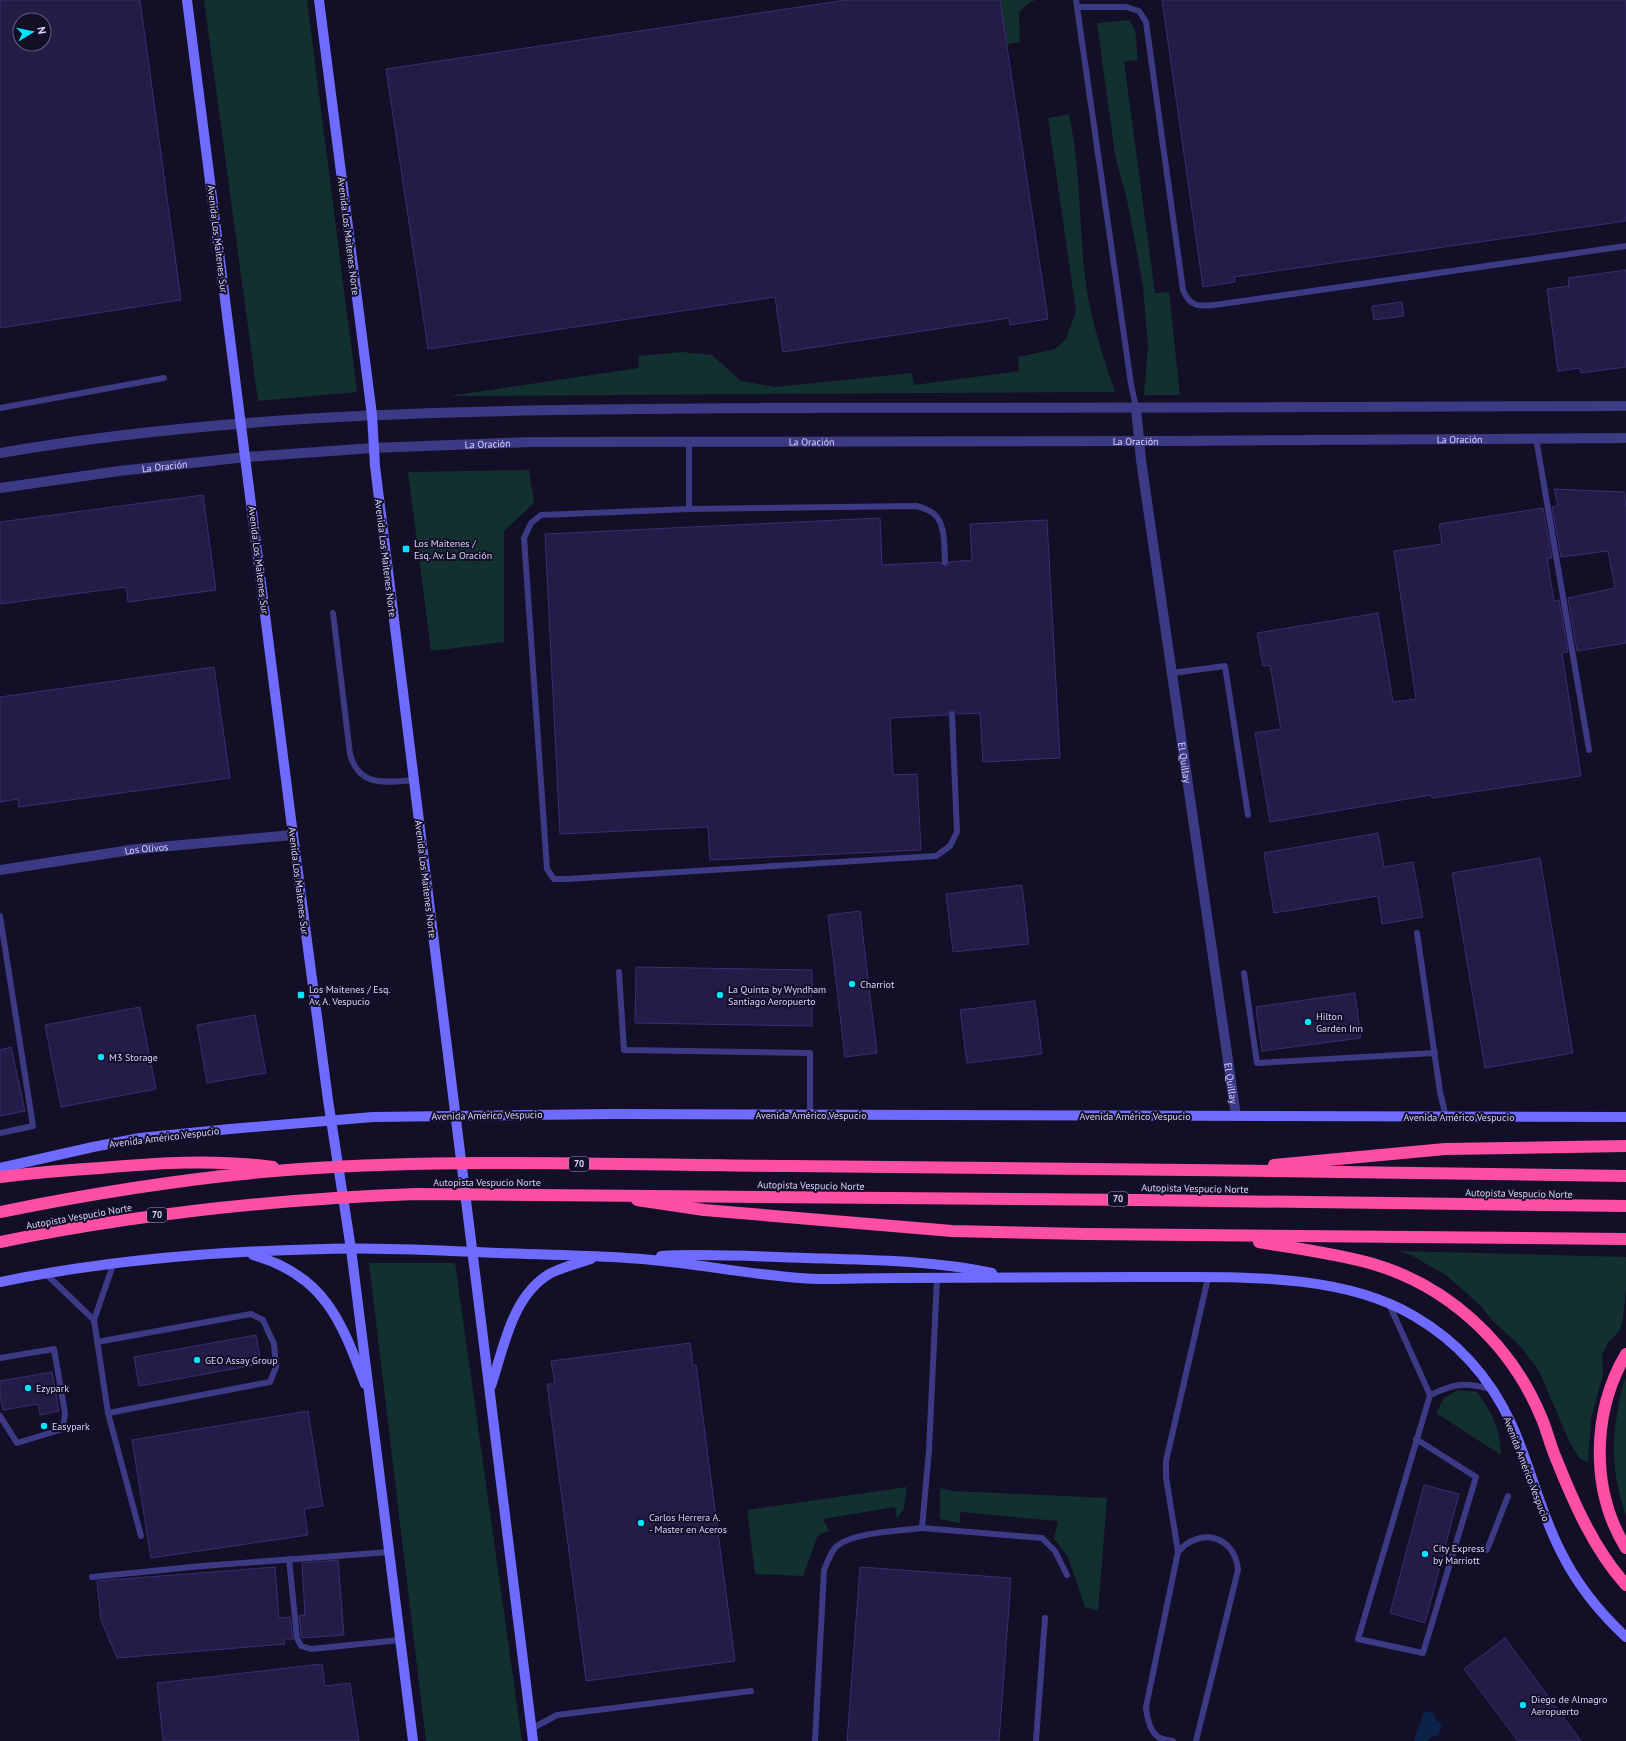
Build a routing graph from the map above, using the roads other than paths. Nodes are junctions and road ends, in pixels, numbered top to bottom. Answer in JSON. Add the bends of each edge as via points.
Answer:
{"nodes":[{"id":1,"x":187,"y":0,"type":"edge"},
{"id":2,"x":319,"y":0,"type":"edge"},
{"id":3,"x":1076,"y":0,"type":"edge"},
{"id":4,"x":1077,"y":7,"type":"junction"},
{"id":5,"x":1626,"y":246,"type":"edge"},
{"id":6,"x":164,"y":378,"type":"dead end"},
{"id":7,"x":1626,"y":406,"type":"edge"},
{"id":8,"x":0,"y":408,"type":"edge"},
{"id":9,"x":1136,"y":408,"type":"junction"},
{"id":10,"x":372,"y":415,"type":"junction"},
{"id":11,"x":242,"y":422,"type":"junction"},
{"id":12,"x":1536,"y":438,"type":"junction"},
{"id":13,"x":1626,"y":438,"type":"edge"},
{"id":14,"x":1139,"y":441,"type":"junction"},
{"id":15,"x":689,"y":442,"type":"junction"},
{"id":16,"x":373,"y":448,"type":"junction"},
{"id":17,"x":0,"y":453,"type":"edge"},
{"id":18,"x":246,"y":456,"type":"junction"},
{"id":19,"x":0,"y":488,"type":"edge"},
{"id":20,"x":689,"y":509,"type":"junction"},
{"id":21,"x":945,"y":562,"type":"dead end"},
{"id":22,"x":333,"y":613,"type":"dead end"},
{"id":23,"x":1172,"y":673,"type":"junction"},
{"id":24,"x":952,"y":714,"type":"dead end"},
{"id":25,"x":1589,"y":750,"type":"dead end"},
{"id":26,"x":414,"y":780,"type":"junction"},
{"id":27,"x":1248,"y":815,"type":"dead end"},
{"id":28,"x":293,"y":834,"type":"junction"},
{"id":29,"x":0,"y":870,"type":"edge"},
{"id":30,"x":0,"y":916,"type":"edge"},
{"id":31,"x":1417,"y":933,"type":"dead end"},
{"id":32,"x":3,"y":951,"type":"edge"},
{"id":33,"x":619,"y":972,"type":"dead end"},
{"id":34,"x":1244,"y":973,"type":"dead end"},
{"id":35,"x":1435,"y":1053,"type":"junction"},
{"id":36,"x":456,"y":1115,"type":"junction"},
{"id":37,"x":810,"y":1115,"type":"junction"},
{"id":38,"x":1236,"y":1116,"type":"junction"},
{"id":39,"x":1446,"y":1116,"type":"junction"},
{"id":40,"x":1626,"y":1117,"type":"edge"},
{"id":41,"x":331,"y":1120,"type":"junction"},
{"id":42,"x":0,"y":1133,"type":"edge"},
{"id":43,"x":1626,"y":1146,"type":"edge"},
{"id":44,"x":0,"y":1168,"type":"edge"},
{"id":45,"x":294,"y":1170,"type":"junction"},
{"id":46,"x":1211,"y":1171,"type":"junction"},
{"id":47,"x":1626,"y":1176,"type":"edge"},
{"id":48,"x":0,"y":1177,"type":"edge"},
{"id":49,"x":610,"y":1195,"type":"junction"},
{"id":50,"x":1626,"y":1206,"type":"edge"},
{"id":51,"x":0,"y":1212,"type":"edge"},
{"id":52,"x":1226,"y":1236,"type":"junction"},
{"id":53,"x":1626,"y":1239,"type":"edge"},
{"id":54,"x":0,"y":1242,"type":"edge"},
{"id":55,"x":351,"y":1249,"type":"junction"},
{"id":56,"x":243,"y":1252,"type":"junction"},
{"id":57,"x":472,"y":1252,"type":"junction"},
{"id":58,"x":599,"y":1256,"type":"junction"},
{"id":59,"x":633,"y":1258,"type":"junction"},
{"id":60,"x":114,"y":1262,"type":"junction"},
{"id":61,"x":45,"y":1273,"type":"junction"},
{"id":62,"x":1011,"y":1277,"type":"junction"},
{"id":63,"x":937,"y":1278,"type":"junction"},
{"id":64,"x":1208,"y":1278,"type":"junction"},
{"id":65,"x":0,"y":1282,"type":"edge"},
{"id":66,"x":1388,"y":1303,"type":"junction"},
{"id":67,"x":94,"y":1320,"type":"junction"},
{"id":68,"x":97,"y":1342,"type":"junction"},
{"id":69,"x":1626,"y":1354,"type":"edge"},
{"id":70,"x":0,"y":1358,"type":"edge"},
{"id":71,"x":490,"y":1390,"type":"junction"},
{"id":72,"x":1492,"y":1390,"type":"junction"},
{"id":73,"x":1430,"y":1395,"type":"junction"},
{"id":74,"x":371,"y":1399,"type":"junction"},
{"id":75,"x":108,"y":1413,"type":"junction"},
{"id":76,"x":0,"y":1416,"type":"edge"},
{"id":77,"x":1416,"y":1439,"type":"junction"},
{"id":78,"x":1508,"y":1496,"type":"dead end"},
{"id":79,"x":922,"y":1528,"type":"junction"},
{"id":80,"x":141,"y":1536,"type":"dead end"},
{"id":81,"x":1626,"y":1548,"type":"edge"},
{"id":82,"x":1487,"y":1550,"type":"dead end"},
{"id":83,"x":390,"y":1552,"type":"junction"},
{"id":84,"x":1178,"y":1552,"type":"junction"},
{"id":85,"x":288,"y":1559,"type":"junction"},
{"id":86,"x":1066,"y":1575,"type":"dead end"},
{"id":87,"x":92,"y":1577,"type":"dead end"},
{"id":88,"x":1626,"y":1585,"type":"edge"},
{"id":89,"x":1045,"y":1618,"type":"dead end"},
{"id":90,"x":1626,"y":1637,"type":"edge"},
{"id":91,"x":400,"y":1640,"type":"junction"},
{"id":92,"x":751,"y":1691,"type":"dead end"},
{"id":93,"x":530,"y":1729,"type":"junction"},
{"id":94,"x":413,"y":1741,"type":"edge"},
{"id":95,"x":533,"y":1741,"type":"edge"},
{"id":96,"x":815,"y":1741,"type":"edge"},
{"id":97,"x":1036,"y":1741,"type":"edge"},
{"id":98,"x":1173,"y":1741,"type":"edge"},
{"id":99,"x":1196,"y":1741,"type":"edge"}],
"edges":[{"from":1,"to":11,"type":"street","name":"Avenida Los Maitenes Sur"},
{"from":2,"to":10,"type":"street","name":"Avenida Los Maitenes Norte"},
{"from":3,"to":4,"type":"lane"},
{"from":4,"to":5,"type":"lane","via":[[1126,6],[1139,11],[1146,22],[1183,290],[1187,300],[1196,305],[1222,304]]},
{"from":4,"to":9,"type":"lane"},
{"from":6,"to":8,"type":"lane"},
{"from":7,"to":9,"type":"street"},
{"from":9,"to":10,"type":"street","via":[[628,409]]},
{"from":9,"to":14,"type":"street","name":"El Quillay"},
{"from":10,"to":11,"type":"street"},
{"from":10,"to":16,"type":"street","name":"Avenida Los Maitenes Norte"},
{"from":11,"to":17,"type":"street"},
{"from":11,"to":18,"type":"street","name":"Avenida Los Maitenes Sur"},
{"from":12,"to":13,"type":"street","name":"La Oración"},
{"from":12,"to":14,"type":"street","name":"La Oración"},
{"from":12,"to":25,"type":"lane"},
{"from":14,"to":15,"type":"street","name":"La Oración"},
{"from":14,"to":23,"type":"street","name":"El Quillay"},
{"from":15,"to":16,"type":"street","name":"La Oración","via":[[532,442]]},
{"from":15,"to":20,"type":"lane"},
{"from":16,"to":18,"type":"street","name":"La Oración"},
{"from":16,"to":26,"type":"street","name":"Avenida Los Maitenes Norte"},
{"from":18,"to":19,"type":"street","name":"La Oración"},
{"from":18,"to":28,"type":"street","name":"Avenida Los Maitenes Sur"},
{"from":20,"to":21,"type":"lane","via":[[917,506],[934,513],[939,521],[944,538]]},
{"from":20,"to":24,"type":"lane","via":[[541,515],[531,523],[524,538],[547,869],[554,879],[936,856],[950,846],[957,832]]},
{"from":22,"to":26,"type":"lane","via":[[350,754],[355,767],[366,778],[374,781]]},
{"from":23,"to":27,"type":"lane","via":[[1225,666]]},
{"from":23,"to":38,"type":"street","name":"El Quillay"},
{"from":26,"to":36,"type":"street","name":"Avenida Los Maitenes Norte"},
{"from":28,"to":29,"type":"street","name":"Los Olivos","via":[[137,849]]},
{"from":28,"to":41,"type":"street","name":"Avenida Los Maitenes Sur"},
{"from":30,"to":32,"type":"lane"},
{"from":31,"to":35,"type":"lane"},
{"from":32,"to":42,"type":"lane","via":[[33,1126]]},
{"from":33,"to":37,"type":"lane","via":[[624,1050],[810,1053]]},
{"from":34,"to":35,"type":"lane","via":[[1257,1063]]},
{"from":35,"to":39,"type":"lane"},
{"from":36,"to":37,"type":"street","name":"Avenida Américo Vespucio"},
{"from":36,"to":41,"type":"street","name":"Avenida Américo Vespucio"},
{"from":36,"to":57,"type":"street","name":"Avenida Los Maitenes Norte"},
{"from":37,"to":38,"type":"street","name":"Avenida Américo Vespucio"},
{"from":38,"to":39,"type":"street","name":"Avenida Américo Vespucio"},
{"from":39,"to":40,"type":"street","name":"Avenida Américo Vespucio"},
{"from":41,"to":44,"type":"street","name":"Avenida Américo Vespucio","via":[[140,1138]]},
{"from":41,"to":55,"type":"street","name":"Avenida Los Maitenes Sur"},
{"from":43,"to":46,"type":"highway","via":[[1445,1149]]},
{"from":45,"to":46,"type":"highway","name":"Autopista Vespucio Norte","number":"70","via":[[508,1164]]},
{"from":45,"to":48,"type":"highway","via":[[259,1165],[179,1162]]},
{"from":45,"to":51,"type":"highway","name":"Autopista Vespucio Norte","number":"70","via":[[156,1185]]},
{"from":46,"to":47,"type":"highway","name":"Autopista Vespucio Norte","number":"70"},
{"from":49,"to":50,"type":"highway","name":"Autopista Vespucio Norte","number":"70"},
{"from":49,"to":52,"type":"highway","via":[[652,1204],[704,1210],[925,1229]]},
{"from":49,"to":54,"type":"highway","name":"Autopista Vespucio Norte","number":"70","via":[[416,1194],[315,1199],[139,1218]]},
{"from":52,"to":53,"type":"highway"},
{"from":52,"to":88,"type":"highway","via":[[1366,1262],[1390,1270],[1436,1292],[1474,1321],[1505,1353],[1530,1390],[1582,1517],[1597,1547]]},
{"from":55,"to":56,"type":"street","name":"Avenida Américo Vespucio"},
{"from":55,"to":57,"type":"street","name":"Avenida Américo Vespucio"},
{"from":55,"to":74,"type":"street","name":"Avenida Los Maitenes Sur"},
{"from":56,"to":60,"type":"street","name":"Avenida Américo Vespucio"},
{"from":56,"to":74,"type":"street","via":[[278,1263],[295,1272],[314,1288],[332,1311],[345,1334]]},
{"from":57,"to":58,"type":"street","name":"Avenida Américo Vespucio"},
{"from":57,"to":71,"type":"street","name":"Avenida Los Maitenes Norte"},
{"from":58,"to":59,"type":"street","name":"Avenida Américo Vespucio"},
{"from":58,"to":71,"type":"street","via":[[551,1274],[522,1302],[509,1328]]},
{"from":59,"to":62,"type":"street","name":"Avenida Américo Vespucio","via":[[748,1256],[855,1260],[958,1267]]},
{"from":59,"to":63,"type":"street","name":"Avenida Américo Vespucio","via":[[789,1277]]},
{"from":60,"to":61,"type":"street","name":"Avenida Américo Vespucio"},
{"from":60,"to":67,"type":"lane"},
{"from":61,"to":65,"type":"street","name":"Avenida Américo Vespucio"},
{"from":61,"to":67,"type":"lane"},
{"from":62,"to":63,"type":"street","name":"Avenida Américo Vespucio"},
{"from":62,"to":64,"type":"street","name":"Avenida Américo Vespucio"},
{"from":63,"to":79,"type":"lane","via":[[929,1450]]},
{"from":64,"to":66,"type":"street","name":"Avenida Américo Vespucio","via":[[1276,1280],[1323,1285]]},
{"from":64,"to":84,"type":"lane","via":[[1166,1461],[1166,1477]]},
{"from":66,"to":72,"type":"street","name":"Avenida Américo Vespucio","via":[[1413,1315],[1448,1340],[1479,1372]]},
{"from":66,"to":73,"type":"lane"},
{"from":67,"to":68,"type":"lane"},
{"from":68,"to":75,"type":"lane"},
{"from":68,"to":75,"type":"lane","via":[[251,1314],[263,1320],[274,1344],[276,1367],[270,1382]]},
{"from":69,"to":81,"type":"highway","via":[[1606,1401],[1600,1440],[1606,1503]]},
{"from":70,"to":76,"type":"lane","via":[[54,1349],[65,1413],[63,1429],[17,1443]]},
{"from":71,"to":93,"type":"street","name":"Avenida Los Maitenes Norte"},
{"from":72,"to":73,"type":"lane","via":[[1459,1384]]},
{"from":72,"to":90,"type":"street","name":"Avenida Américo Vespucio","via":[[1512,1426],[1552,1535],[1569,1568],[1590,1598]]},
{"from":73,"to":77,"type":"lane"},
{"from":74,"to":83,"type":"street"},
{"from":75,"to":80,"type":"lane"},
{"from":77,"to":77,"type":"lane","via":[[1358,1639],[1423,1653],[1476,1477]]},
{"from":78,"to":82,"type":"lane"},
{"from":79,"to":86,"type":"lane","via":[[1042,1538],[1055,1551]]},
{"from":79,"to":96,"type":"lane","via":[[856,1536],[835,1548],[829,1558],[824,1570]]},
{"from":83,"to":85,"type":"lane"},
{"from":83,"to":91,"type":"street"},
{"from":84,"to":98,"type":"lane","via":[[1146,1707],[1148,1720],[1155,1733],[1160,1738]]},
{"from":84,"to":99,"type":"lane","via":[[1190,1541],[1214,1538],[1234,1553],[1238,1570]]},
{"from":85,"to":87,"type":"lane"},
{"from":85,"to":91,"type":"lane","via":[[297,1638],[301,1646],[311,1649]]},
{"from":89,"to":97,"type":"lane"},
{"from":91,"to":94,"type":"street"},
{"from":92,"to":93,"type":"lane","via":[[557,1715]]},
{"from":93,"to":95,"type":"street","name":"Avenida Los Maitenes Norte"}]}
